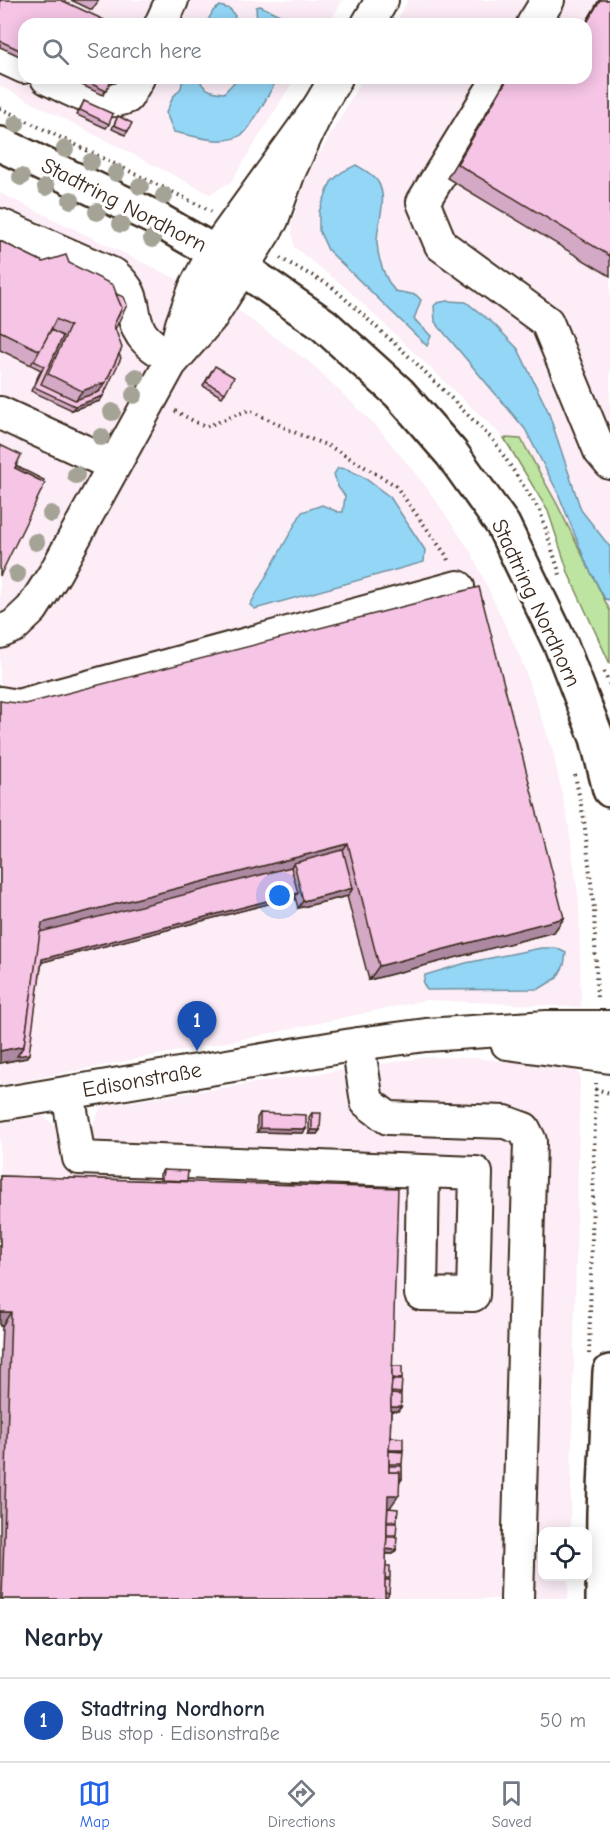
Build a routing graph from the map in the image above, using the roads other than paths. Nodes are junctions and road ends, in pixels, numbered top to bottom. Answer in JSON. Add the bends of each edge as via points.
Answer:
{"nodes":[{"id":1,"x":172,"y":0,"type":"edge"},
{"id":2,"x":382,"y":0,"type":"edge"},
{"id":3,"x":548,"y":0,"type":"edge"},
{"id":4,"x":164,"y":18,"type":"edge"},
{"id":5,"x":372,"y":18,"type":"edge"},
{"id":6,"x":537,"y":18,"type":"edge"},
{"id":7,"x":0,"y":56,"type":"edge"},
{"id":8,"x":18,"y":64,"type":"edge"},
{"id":9,"x":60,"y":84,"type":"edge"},
{"id":10,"x":135,"y":84,"type":"edge"},
{"id":11,"x":332,"y":84,"type":"edge"},
{"id":12,"x":495,"y":84,"type":"edge"},
{"id":13,"x":0,"y":144,"type":"edge"},
{"id":14,"x":0,"y":225,"type":"edge"},
{"id":15,"x":229,"y":259,"type":"junction"},
{"id":16,"x":173,"y":359,"type":"junction"},
{"id":17,"x":0,"y":413,"type":"edge"},
{"id":18,"x":610,"y":463,"type":"edge"},
{"id":19,"x":114,"y":465,"type":"junction"},
{"id":20,"x":458,"y":587,"type":"road end"},
{"id":21,"x":0,"y":632,"type":"edge"},
{"id":22,"x":0,"y":703,"type":"edge"},
{"id":23,"x":610,"y":790,"type":"edge"},
{"id":24,"x":610,"y":1027,"type":"edge"},
{"id":25,"x":426,"y":1035,"type":"junction"},
{"id":26,"x":358,"y":1044,"type":"junction"},
{"id":27,"x":610,"y":1057,"type":"edge"},
{"id":28,"x":68,"y":1093,"type":"junction"},
{"id":29,"x":0,"y":1104,"type":"edge"},
{"id":30,"x":423,"y":1172,"type":"dead end"},
{"id":31,"x":600,"y":1368,"type":"edge"},
{"id":32,"x":517,"y":1599,"type":"edge"},
{"id":33,"x":603,"y":1599,"type":"edge"}],
"edges":[{"from":1,"to":4,"type":"street"},
{"from":2,"to":5,"type":"street"},
{"from":3,"to":6,"type":"street"},
{"from":7,"to":8,"type":"street"},
{"from":9,"to":10,"type":"street","via":[[91,99],[115,102],[127,97]]},
{"from":11,"to":15,"type":"street"},
{"from":12,"to":18,"type":"street","via":[[423,202],[441,245],[547,322],[600,451]]},
{"from":13,"to":15,"type":"main road","name":"Stadtring Nordhorn","via":[[153,217]]},
{"from":14,"to":16,"type":"street","via":[[114,275],[125,284],[132,298],[141,333]]},
{"from":15,"to":16,"type":"street","name":"Stadtring Nordhorn","via":[[196,286]]},
{"from":15,"to":23,"type":"main road","name":"Stadtring Nordhorn","via":[[324,325],[399,393],[452,454],[502,525],[561,645],[597,738]]},
{"from":16,"to":19,"type":"street","name":"Stadtring Nordhorn"},
{"from":17,"to":19,"type":"street"},
{"from":19,"to":21,"type":"street","name":"Stadtring Nordhorn","via":[[56,573],[32,609],[14,626]]},
{"from":20,"to":22,"type":"street","via":[[18,706]]},
{"from":24,"to":25,"type":"street","name":"Edisonstraße"},
{"from":25,"to":26,"type":"street","name":"Edisonstraße"},
{"from":25,"to":27,"type":"street","name":"Edisonstraße"},
{"from":26,"to":28,"type":"street","name":"Edisonstraße"},
{"from":26,"to":32,"type":"street","via":[[367,1102],[388,1118],[505,1122],[524,1129],[530,1141]]},
{"from":28,"to":29,"type":"street","name":"Edisonstraße"},
{"from":28,"to":30,"type":"street","via":[[79,1158]]},
{"from":31,"to":33,"type":"main road"}]}
